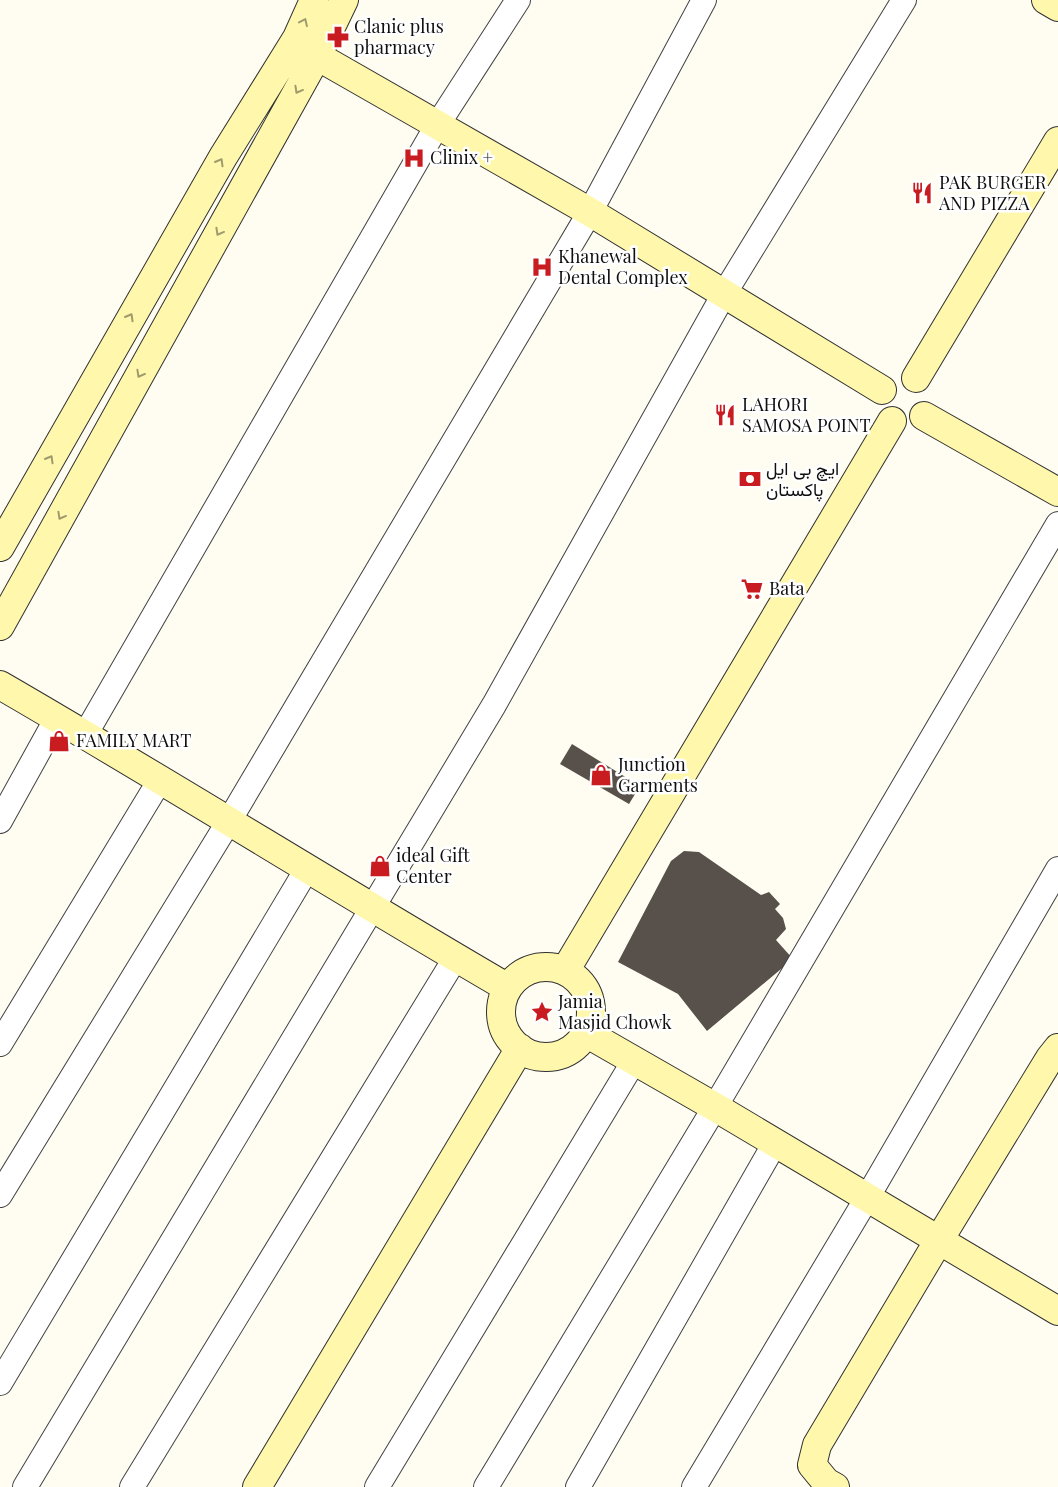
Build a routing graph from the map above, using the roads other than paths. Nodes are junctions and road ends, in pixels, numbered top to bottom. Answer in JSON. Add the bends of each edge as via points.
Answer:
{"nodes":[{"id":1,"x":314,"y":0,"type":"edge"},
{"id":2,"x":344,"y":0,"type":"edge"},
{"id":3,"x":518,"y":0,"type":"edge"},
{"id":4,"x":704,"y":0,"type":"edge"},
{"id":5,"x":904,"y":0,"type":"edge"},
{"id":6,"x":1046,"y":0,"type":"edge"},
{"id":7,"x":1058,"y":7,"type":"edge"},
{"id":8,"x":317,"y":56,"type":"junction"},
{"id":9,"x":438,"y":124,"type":"junction"},
{"id":10,"x":1058,"y":141,"type":"edge"},
{"id":11,"x":590,"y":212,"type":"junction"},
{"id":12,"x":724,"y":294,"type":"junction"},
{"id":13,"x":916,"y":378,"type":"junction"},
{"id":14,"x":882,"y":390,"type":"junction"},
{"id":15,"x":924,"y":416,"type":"junction"},
{"id":16,"x":892,"y":421,"type":"junction"},
{"id":17,"x":1058,"y":492,"type":"edge"},
{"id":18,"x":1058,"y":524,"type":"edge"},
{"id":19,"x":0,"y":547,"type":"edge"},
{"id":20,"x":0,"y":626,"type":"edge"},
{"id":21,"x":0,"y":685,"type":"edge"},
{"id":22,"x":57,"y":718,"type":"junction"},
{"id":23,"x":85,"y":735,"type":"junction"},
{"id":24,"x":160,"y":780,"type":"junction"},
{"id":25,"x":229,"y":821,"type":"junction"},
{"id":26,"x":0,"y":822,"type":"edge"},
{"id":27,"x":307,"y":869,"type":"junction"},
{"id":28,"x":1058,"y":869,"type":"edge"},
{"id":29,"x":1049,"y":906,"type":"edge"},
{"id":30,"x":372,"y":909,"type":"junction"},
{"id":31,"x":456,"y":957,"type":"junction"},
{"id":32,"x":565,"y":971,"type":"junction"},
{"id":33,"x":508,"y":988,"type":"junction"},
{"id":34,"x":586,"y":1033,"type":"junction"},
{"id":35,"x":0,"y":1044,"type":"edge"},
{"id":36,"x":520,"y":1048,"type":"junction"},
{"id":37,"x":1058,"y":1048,"type":"edge"},
{"id":38,"x":634,"y":1061,"type":"junction"},
{"id":39,"x":715,"y":1107,"type":"junction"},
{"id":40,"x":775,"y":1143,"type":"junction"},
{"id":41,"x":4,"y":1181,"type":"edge"},
{"id":42,"x":867,"y":1198,"type":"junction"},
{"id":43,"x":939,"y":1240,"type":"junction"},
{"id":44,"x":1058,"y":1311,"type":"edge"},
{"id":45,"x":0,"y":1383,"type":"edge"},
{"id":46,"x":25,"y":1487,"type":"edge"},
{"id":47,"x":132,"y":1487,"type":"edge"},
{"id":48,"x":257,"y":1487,"type":"edge"},
{"id":49,"x":377,"y":1487,"type":"edge"},
{"id":50,"x":486,"y":1487,"type":"edge"},
{"id":51,"x":578,"y":1487,"type":"edge"},
{"id":52,"x":694,"y":1487,"type":"edge"},
{"id":53,"x":836,"y":1487,"type":"edge"}],
"edges":[{"from":19,"to":1,"type":"street","one_way":true,"via":[[218,166],[297,38]]},
{"from":2,"to":8,"type":"street"},
{"from":3,"to":9,"type":"street"},
{"from":4,"to":11,"type":"street"},
{"from":5,"to":12,"type":"street"},
{"from":6,"to":7,"type":"street"},
{"from":8,"to":9,"type":"street"},
{"from":8,"to":20,"type":"street","one_way":true},
{"from":9,"to":11,"type":"street"},
{"from":9,"to":23,"type":"street"},
{"from":10,"to":13,"type":"street"},
{"from":11,"to":12,"type":"street"},
{"from":11,"to":25,"type":"street"},
{"from":12,"to":14,"type":"street"},
{"from":12,"to":30,"type":"street","via":[[494,705]]},
{"from":13,"to":14,"type":"street","via":[[893,378]]},
{"from":13,"to":15,"type":"street","via":[[929,395]]},
{"from":14,"to":16,"type":"street","via":[[881,404]]},
{"from":15,"to":16,"type":"street","via":[[906,425]]},
{"from":15,"to":17,"type":"street"},
{"from":16,"to":32,"type":"street"},
{"from":18,"to":39,"type":"street"},
{"from":21,"to":22,"type":"street"},
{"from":22,"to":23,"type":"street"},
{"from":22,"to":26,"type":"street"},
{"from":23,"to":24,"type":"street"},
{"from":24,"to":25,"type":"street"},
{"from":24,"to":35,"type":"street"},
{"from":25,"to":27,"type":"street"},
{"from":25,"to":41,"type":"street"},
{"from":27,"to":30,"type":"street"},
{"from":27,"to":45,"type":"street"},
{"from":28,"to":29,"type":"street"},
{"from":29,"to":42,"type":"street"},
{"from":30,"to":31,"type":"street"},
{"from":30,"to":46,"type":"street"},
{"from":31,"to":33,"type":"street"},
{"from":31,"to":47,"type":"street"},
{"from":32,"to":33,"type":"street","via":[[536,968],[523,973]]},
{"from":32,"to":34,"type":"street","via":[[586,991],[590,1004]]},
{"from":33,"to":36,"type":"street","via":[[501,1009],[502,1023]]},
{"from":34,"to":36,"type":"street","via":[[564,1054],[533,1055]]},
{"from":34,"to":38,"type":"street"},
{"from":36,"to":48,"type":"street"},
{"from":37,"to":43,"type":"street"},
{"from":38,"to":39,"type":"street"},
{"from":38,"to":49,"type":"street"},
{"from":39,"to":40,"type":"street"},
{"from":39,"to":50,"type":"street"},
{"from":40,"to":42,"type":"street"},
{"from":40,"to":51,"type":"street"},
{"from":42,"to":43,"type":"street"},
{"from":42,"to":52,"type":"street"},
{"from":43,"to":44,"type":"street"},
{"from":43,"to":53,"type":"street","via":[[817,1446],[812,1465],[826,1482]]}]}
